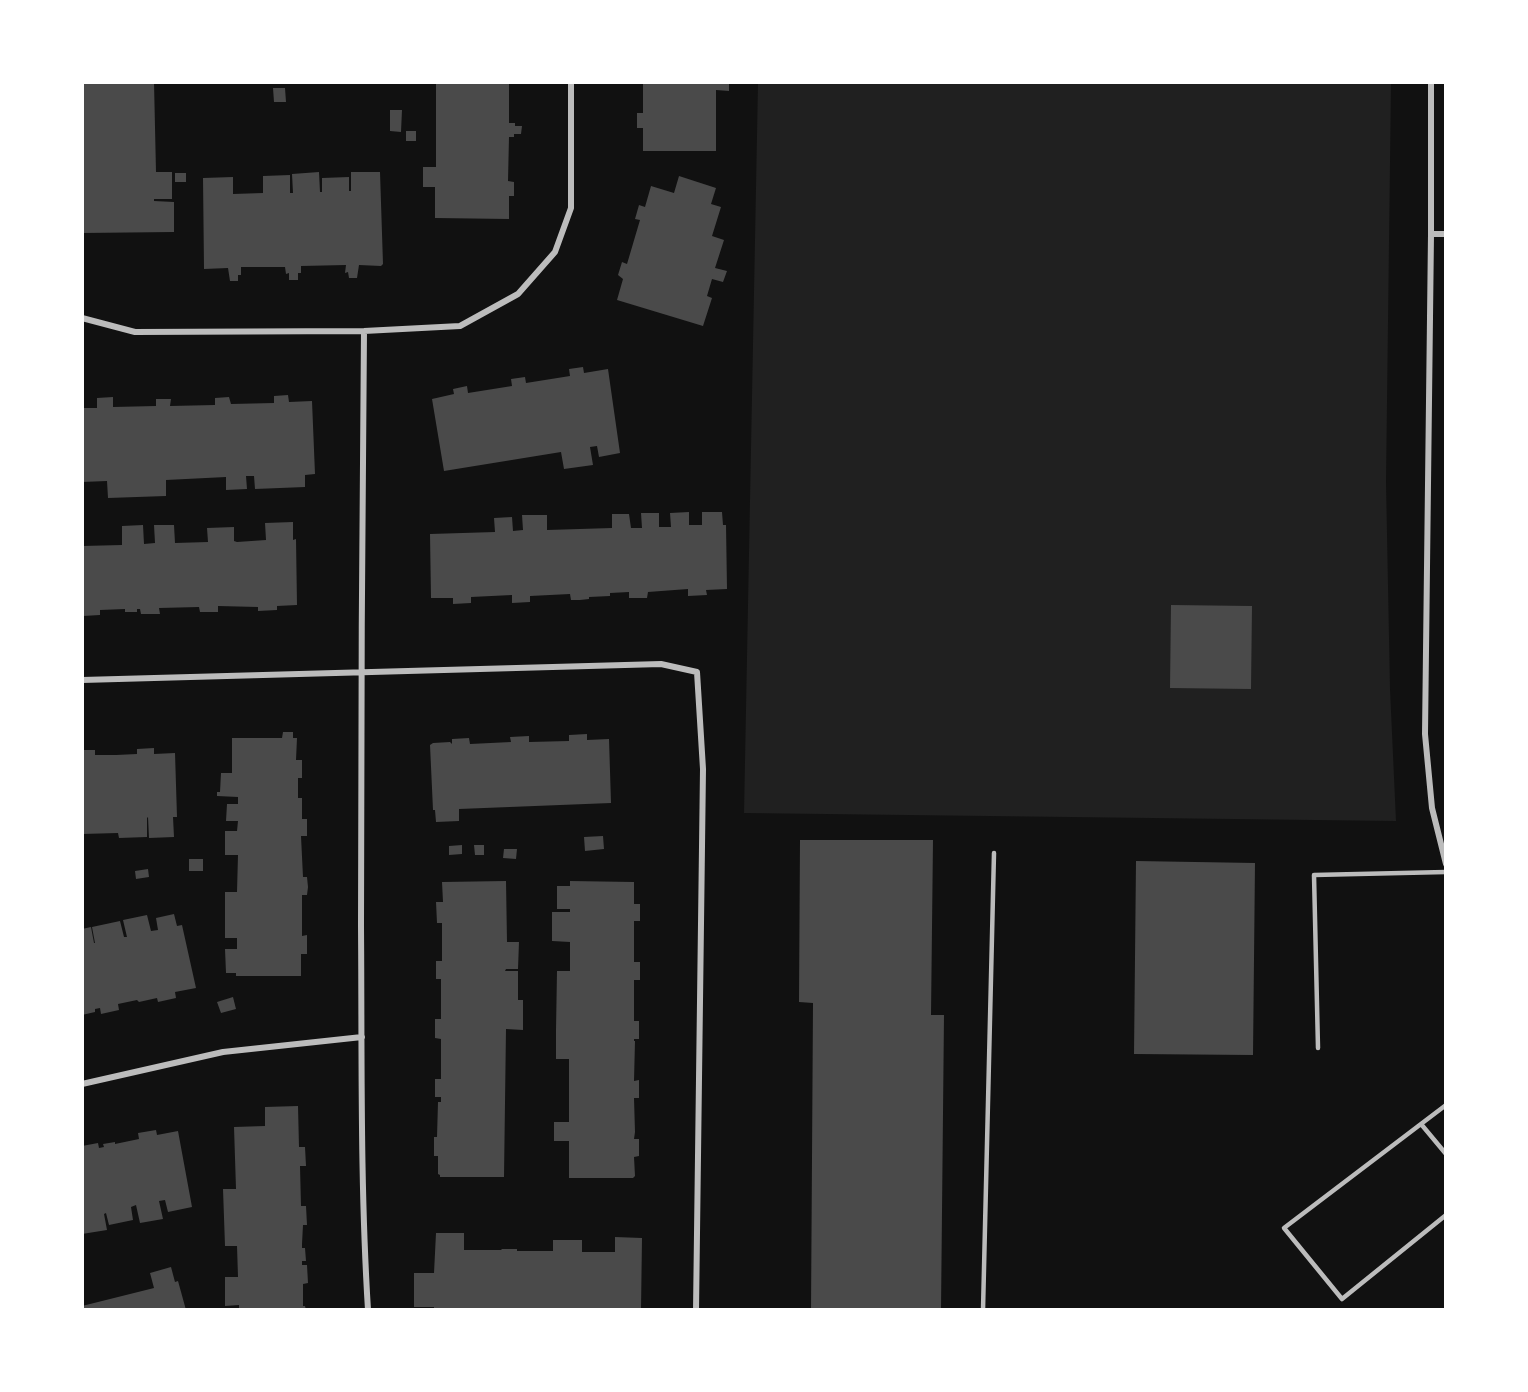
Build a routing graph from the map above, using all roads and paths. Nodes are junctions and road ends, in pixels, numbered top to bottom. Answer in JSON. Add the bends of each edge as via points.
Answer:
{"nodes":[{"id":1,"x":571,"y":82,"type":"edge"},
{"id":2,"x":1431,"y":82,"type":"edge"},
{"id":3,"x":1431,"y":234,"type":"junction"},
{"id":4,"x":1446,"y":234,"type":"edge"},
{"id":5,"x":82,"y":318,"type":"edge"},
{"id":6,"x":364,"y":331,"type":"junction"},
{"id":7,"x":361,"y":671,"type":"junction"},
{"id":8,"x":82,"y":680,"type":"edge"},
{"id":9,"x":994,"y":853,"type":"dead end"},
{"id":10,"x":1446,"y":864,"type":"edge"},
{"id":11,"x":1446,"y":873,"type":"edge"},
{"id":12,"x":362,"y":1037,"type":"junction"},
{"id":13,"x":1318,"y":1048,"type":"dead end"},
{"id":14,"x":82,"y":1084,"type":"edge"},
{"id":15,"x":1446,"y":1105,"type":"edge"},
{"id":16,"x":1421,"y":1124,"type":"junction"},
{"id":17,"x":1446,"y":1155,"type":"edge"},
{"id":18,"x":1446,"y":1215,"type":"edge"},
{"id":19,"x":368,"y":1310,"type":"edge"},
{"id":20,"x":696,"y":1310,"type":"edge"},
{"id":21,"x":983,"y":1310,"type":"edge"}],
"edges":[{"from":1,"to":6,"type":"street","via":[[571,208],[555,252],[518,294],[460,326]]},
{"from":2,"to":3,"type":"street"},
{"from":3,"to":4,"type":"street"},
{"from":3,"to":10,"type":"street","via":[[1425,734],[1432,808]]},
{"from":5,"to":6,"type":"street","via":[[135,332]]},
{"from":6,"to":7,"type":"street"},
{"from":7,"to":8,"type":"street"},
{"from":7,"to":12,"type":"street"},
{"from":7,"to":20,"type":"street","via":[[661,664],[697,672],[703,769]]},
{"from":9,"to":21,"type":"lane"},
{"from":11,"to":13,"type":"lane","via":[[1314,875]]},
{"from":12,"to":14,"type":"street","via":[[223,1052]]},
{"from":12,"to":19,"type":"street","via":[[363,1240]]},
{"from":15,"to":16,"type":"lane"},
{"from":16,"to":17,"type":"lane"},
{"from":16,"to":18,"type":"lane","via":[[1284,1228],[1342,1299]]}]}
